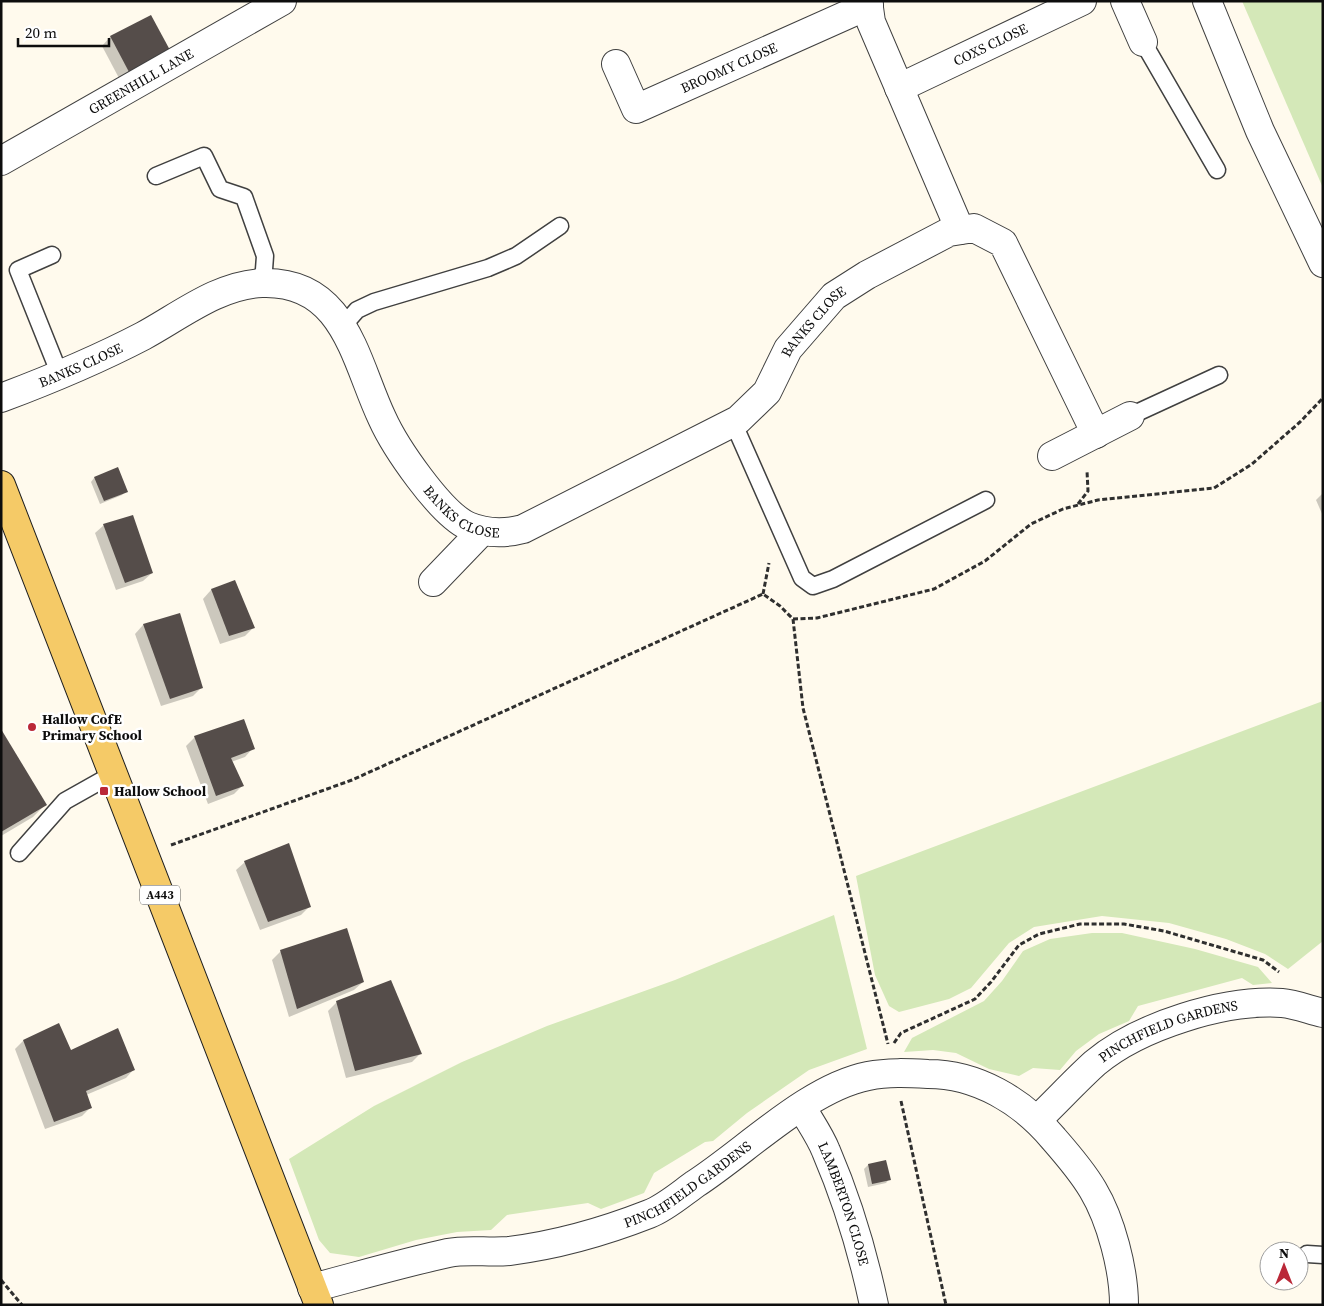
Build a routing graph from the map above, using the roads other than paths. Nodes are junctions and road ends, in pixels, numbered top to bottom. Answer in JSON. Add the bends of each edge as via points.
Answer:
{"nodes":[{"id":1,"x":282,"y":1,"type":"edge"},
{"id":2,"x":1082,"y":1,"type":"edge"},
{"id":3,"x":1125,"y":1,"type":"edge"},
{"id":4,"x":1207,"y":1,"type":"edge"},
{"id":5,"x":868,"y":3,"type":"edge"},
{"id":6,"x":1143,"y":42,"type":"joint"},
{"id":7,"x":616,"y":64,"type":"dead end"},
{"id":8,"x":899,"y":88,"type":"junction"},
{"id":9,"x":1,"y":161,"type":"edge"},
{"id":10,"x":1217,"y":170,"type":"dead end"},
{"id":11,"x":156,"y":176,"type":"dead end"},
{"id":12,"x":560,"y":226,"type":"dead end"},
{"id":13,"x":960,"y":230,"type":"junction"},
{"id":14,"x":52,"y":255,"type":"dead end"},
{"id":15,"x":1323,"y":263,"type":"edge"},
{"id":16,"x":263,"y":283,"type":"junction"},
{"id":17,"x":343,"y":326,"type":"junction"},
{"id":18,"x":60,"y":375,"type":"junction"},
{"id":19,"x":1220,"y":375,"type":"dead end"},
{"id":20,"x":1,"y":398,"type":"edge"},
{"id":21,"x":1130,"y":416,"type":"joint"},
{"id":22,"x":733,"y":422,"type":"junction"},
{"id":23,"x":1096,"y":434,"type":"junction"},
{"id":24,"x":1052,"y":456,"type":"dead end"},
{"id":25,"x":1,"y":484,"type":"edge"},
{"id":26,"x":986,"y":500,"type":"dead end"},
{"id":27,"x":482,"y":531,"type":"junction"},
{"id":28,"x":433,"y":582,"type":"dead end"},
{"id":29,"x":114,"y":774,"type":"junction"},
{"id":30,"x":19,"y":853,"type":"dead end"},
{"id":31,"x":1323,"y":1013,"type":"edge"},
{"id":32,"x":802,"y":1108,"type":"junction"},
{"id":33,"x":1038,"y":1119,"type":"junction"},
{"id":34,"x":315,"y":1296,"type":"edge"},
{"id":35,"x":874,"y":1305,"type":"edge"},
{"id":36,"x":1124,"y":1305,"type":"edge"}],
"edges":[{"from":1,"to":9,"type":"street","name":"GREENHILL LANE"},
{"from":2,"to":8,"type":"street","name":"COXS CLOSE"},
{"from":3,"to":6,"type":"street"},
{"from":4,"to":15,"type":"street","via":[[1260,131]]},
{"from":5,"to":7,"type":"street","name":"BROOMY CLOSE","via":[[636,109]]},
{"from":5,"to":8,"type":"street","via":[[871,22]]},
{"from":6,"to":10,"type":"lane"},
{"from":8,"to":13,"type":"street"},
{"from":11,"to":16,"type":"lane","via":[[204,156],[220,189],[244,197],[265,256]]},
{"from":12,"to":17,"type":"lane","via":[[516,256],[488,268],[374,302],[358,310]]},
{"from":13,"to":22,"type":"street","name":"BANKS CLOSE","via":[[875,270],[834,296],[788,349],[767,392]]},
{"from":13,"to":23,"type":"street","name":"BANKS CLOSE","via":[[974,228],[1003,243]]},
{"from":14,"to":18,"type":"lane","via":[[18,270]]},
{"from":16,"to":17,"type":"street","name":"BANKS CLOSE","via":[[294,287],[307,293],[326,306]]},
{"from":16,"to":18,"type":"street","name":"BANKS CLOSE","via":[[227,290]]},
{"from":17,"to":27,"type":"street","name":"BANKS CLOSE","via":[[393,438],[421,480],[452,515]]},
{"from":18,"to":20,"type":"street","name":"BANKS CLOSE"},
{"from":19,"to":21,"type":"lane"},
{"from":21,"to":23,"type":"street"},
{"from":22,"to":26,"type":"lane","via":[[802,578],[813,586],[833,579]]},
{"from":22,"to":27,"type":"street","name":"BANKS CLOSE","via":[[523,529],[510,533]]},
{"from":23,"to":24,"type":"street"},
{"from":25,"to":29,"type":"main road","number":"A443"},
{"from":27,"to":28,"type":"street"},
{"from":29,"to":30,"type":"lane","via":[[65,801]]},
{"from":29,"to":34,"type":"main road","number":"A443"},
{"from":31,"to":33,"type":"street","name":"PINCHFIELD GARDENS","via":[[1283,1003],[1232,1005],[1183,1018],[1137,1037],[1096,1062]]},
{"from":32,"to":33,"type":"street","name":"PINCHFIELD GARDENS","via":[[832,1089],[867,1076],[947,1074],[987,1086]]},
{"from":32,"to":34,"type":"street","name":"PINCHFIELD GARDENS","via":[[765,1130],[726,1164],[652,1213],[562,1243],[506,1251],[451,1252]]},
{"from":32,"to":35,"type":"street","name":"LAMBERTON CLOSE","via":[[826,1150],[841,1191],[866,1267]]},
{"from":33,"to":36,"type":"street","name":"PINCHFIELD GARDENS","via":[[1094,1190],[1114,1241]]}]}
